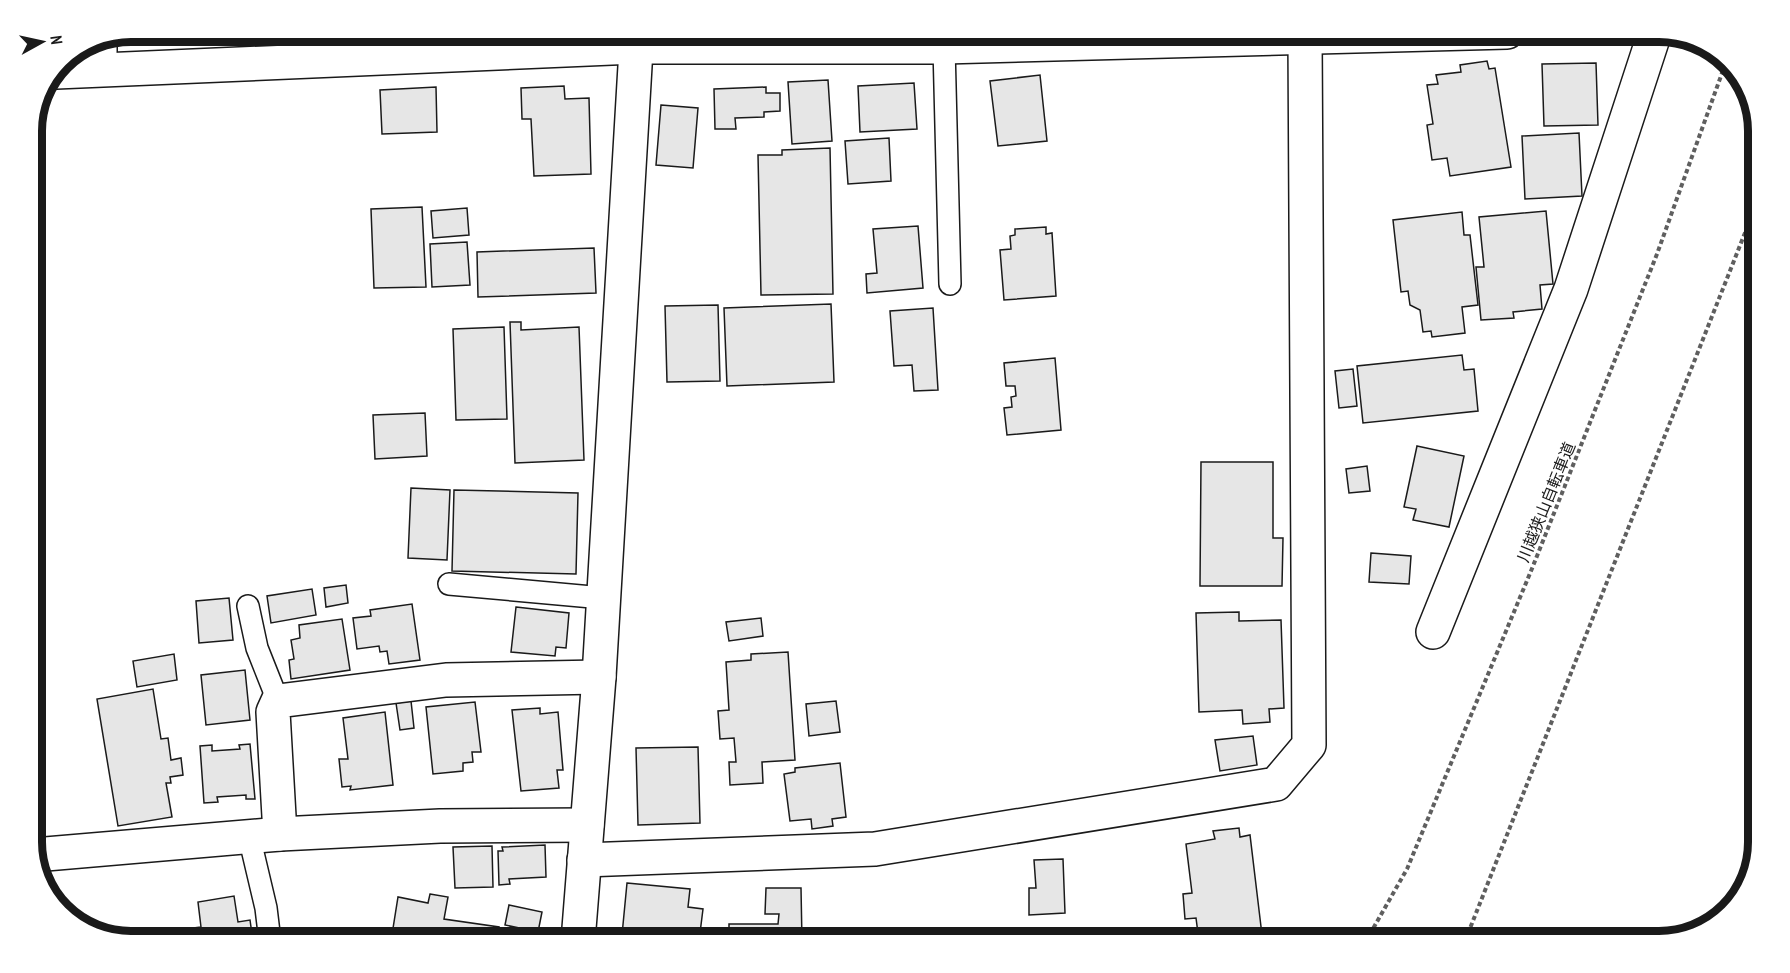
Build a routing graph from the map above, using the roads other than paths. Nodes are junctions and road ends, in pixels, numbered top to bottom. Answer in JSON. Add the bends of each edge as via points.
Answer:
{"nodes":[{"id":1,"x":542,"y":42,"type":"edge"},
{"id":2,"x":636,"y":42,"type":"edge"},
{"id":3,"x":752,"y":42,"type":"edge"},
{"id":4,"x":1108,"y":42,"type":"edge"},
{"id":5,"x":1305,"y":42,"type":"edge"},
{"id":6,"x":1652,"y":42,"type":"edge"},
{"id":7,"x":944,"y":47,"type":"junction"},
{"id":8,"x":106,"y":56,"type":"edge"},
{"id":9,"x":72,"y":67,"type":"edge"},
{"id":10,"x":950,"y":284,"type":"dead end"},
{"id":11,"x":449,"y":584,"type":"dead end"},
{"id":12,"x":603,"y":598,"type":"junction"},
{"id":13,"x":248,"y":606,"type":"dead end"},
{"id":14,"x":1433,"y":632,"type":"dead end"},
{"id":15,"x":599,"y":676,"type":"junction"},
{"id":16,"x":278,"y":701,"type":"junction"},
{"id":17,"x":587,"y":825,"type":"junction"},
{"id":18,"x":264,"y":835,"type":"junction"},
{"id":19,"x":43,"y":854,"type":"edge"},
{"id":20,"x":584,"y":860,"type":"junction"},
{"id":21,"x":269,"y":931,"type":"edge"},
{"id":22,"x":579,"y":931,"type":"edge"}],
"edges":[{"from":1,"to":8,"type":"street"},
{"from":2,"to":12,"type":"street"},
{"from":3,"to":7,"type":"street"},
{"from":4,"to":7,"type":"street"},
{"from":5,"to":20,"type":"street","via":[[1308,745],[1276,784],[875,849]]},
{"from":6,"to":14,"type":"street","via":[[1570,289]]},
{"from":7,"to":10,"type":"lane"},
{"from":8,"to":9,"type":"street"},
{"from":11,"to":12,"type":"lane"},
{"from":12,"to":15,"type":"street"},
{"from":13,"to":16,"type":"lane","via":[[257,648]]},
{"from":15,"to":16,"type":"street","via":[[446,680]]},
{"from":15,"to":17,"type":"street"},
{"from":16,"to":18,"type":"street","via":[[273,712]]},
{"from":17,"to":18,"type":"street","via":[[440,826]]},
{"from":17,"to":20,"type":"street"},
{"from":18,"to":19,"type":"street"},
{"from":18,"to":21,"type":"lane"},
{"from":20,"to":22,"type":"street"}]}
